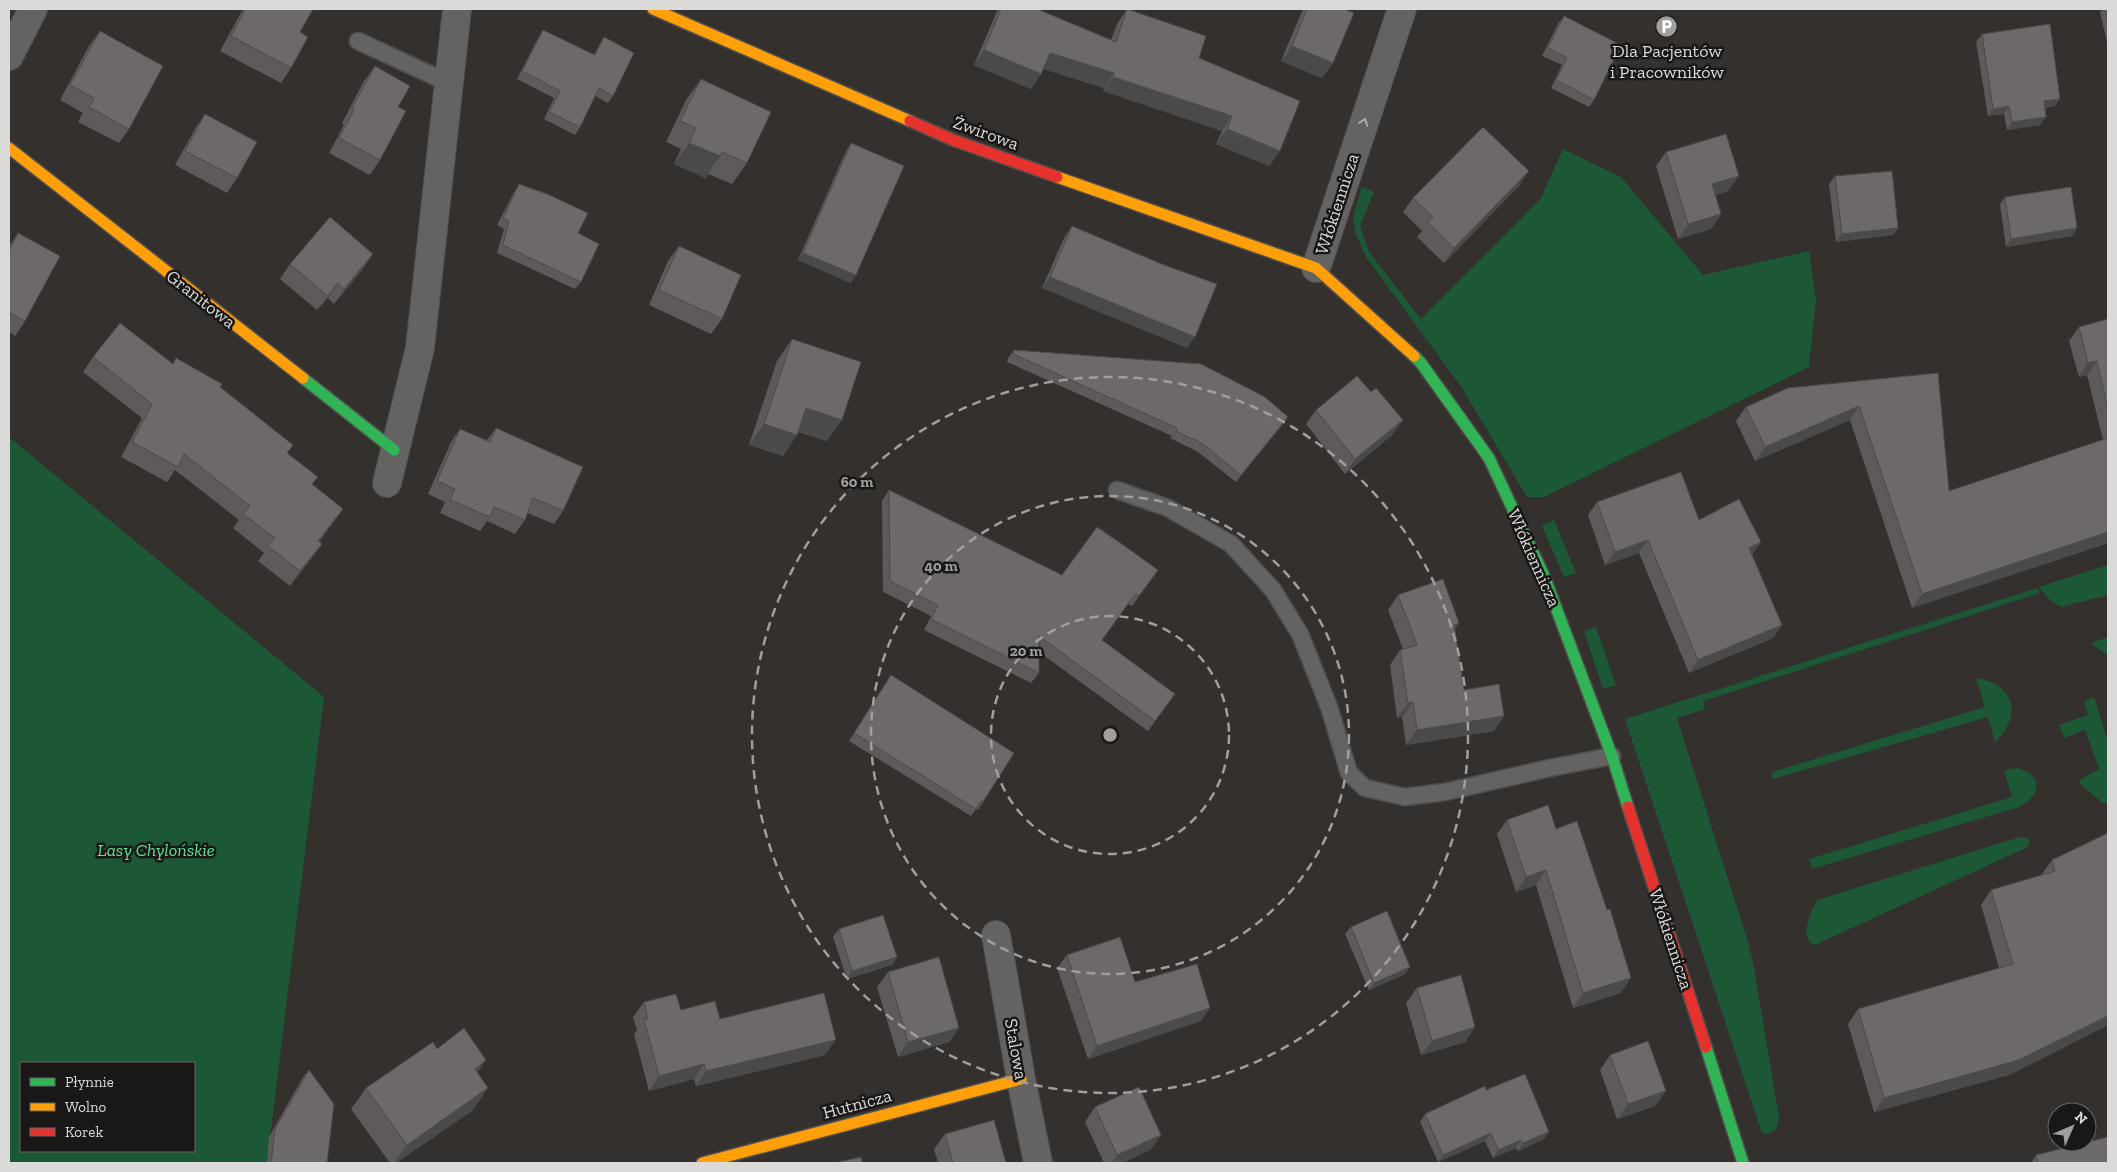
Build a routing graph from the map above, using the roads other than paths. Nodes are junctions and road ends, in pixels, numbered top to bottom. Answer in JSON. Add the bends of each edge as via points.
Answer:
{"nodes":[{"id":1,"x":33,"y":9,"type":"edge"},
{"id":2,"x":457,"y":9,"type":"edge"},
{"id":3,"x":653,"y":9,"type":"edge"},
{"id":4,"x":1402,"y":9,"type":"edge"},
{"id":5,"x":358,"y":41,"type":"dead end"},
{"id":6,"x":9,"y":56,"type":"edge"},
{"id":7,"x":449,"y":83,"type":"junction"},
{"id":8,"x":9,"y":148,"type":"edge"},
{"id":9,"x":1316,"y":268,"type":"junction"},
{"id":10,"x":394,"y":450,"type":"junction"},
{"id":11,"x":387,"y":483,"type":"dead end"},
{"id":12,"x":1116,"y":490,"type":"dead end"},
{"id":13,"x":1612,"y":756,"type":"junction"},
{"id":14,"x":996,"y":935,"type":"dead end"},
{"id":15,"x":1021,"y":1079,"type":"junction"},
{"id":16,"x":702,"y":1163,"type":"edge"},
{"id":17,"x":1038,"y":1163,"type":"edge"},
{"id":18,"x":1743,"y":1163,"type":"edge"}],
"edges":[{"from":1,"to":6,"type":"street"},
{"from":2,"to":7,"type":"street"},
{"from":3,"to":9,"type":"street","name":"Żwirowa","via":[[954,140]]},
{"from":9,"to":4,"type":"street","name":"Włókiennicza","one_way":true},
{"from":5,"to":7,"type":"lane"},
{"from":7,"to":10,"type":"street","via":[[420,348]]},
{"from":8,"to":10,"type":"street","name":"Granitowa"},
{"from":9,"to":13,"type":"street","name":"Włókiennicza","via":[[1421,363],[1489,458],[1544,576]]},
{"from":10,"to":11,"type":"street"},
{"from":12,"to":13,"type":"lane","via":[[1168,508],[1231,544],[1273,590],[1300,634],[1329,707],[1349,773],[1365,788],[1405,797],[1446,792]]},
{"from":13,"to":18,"type":"street","name":"Włókiennicza"},
{"from":14,"to":15,"type":"street","name":"Stalowa"},
{"from":15,"to":16,"type":"street","name":"Hutnicza"},
{"from":15,"to":17,"type":"street","name":"Stalowa"}]}
